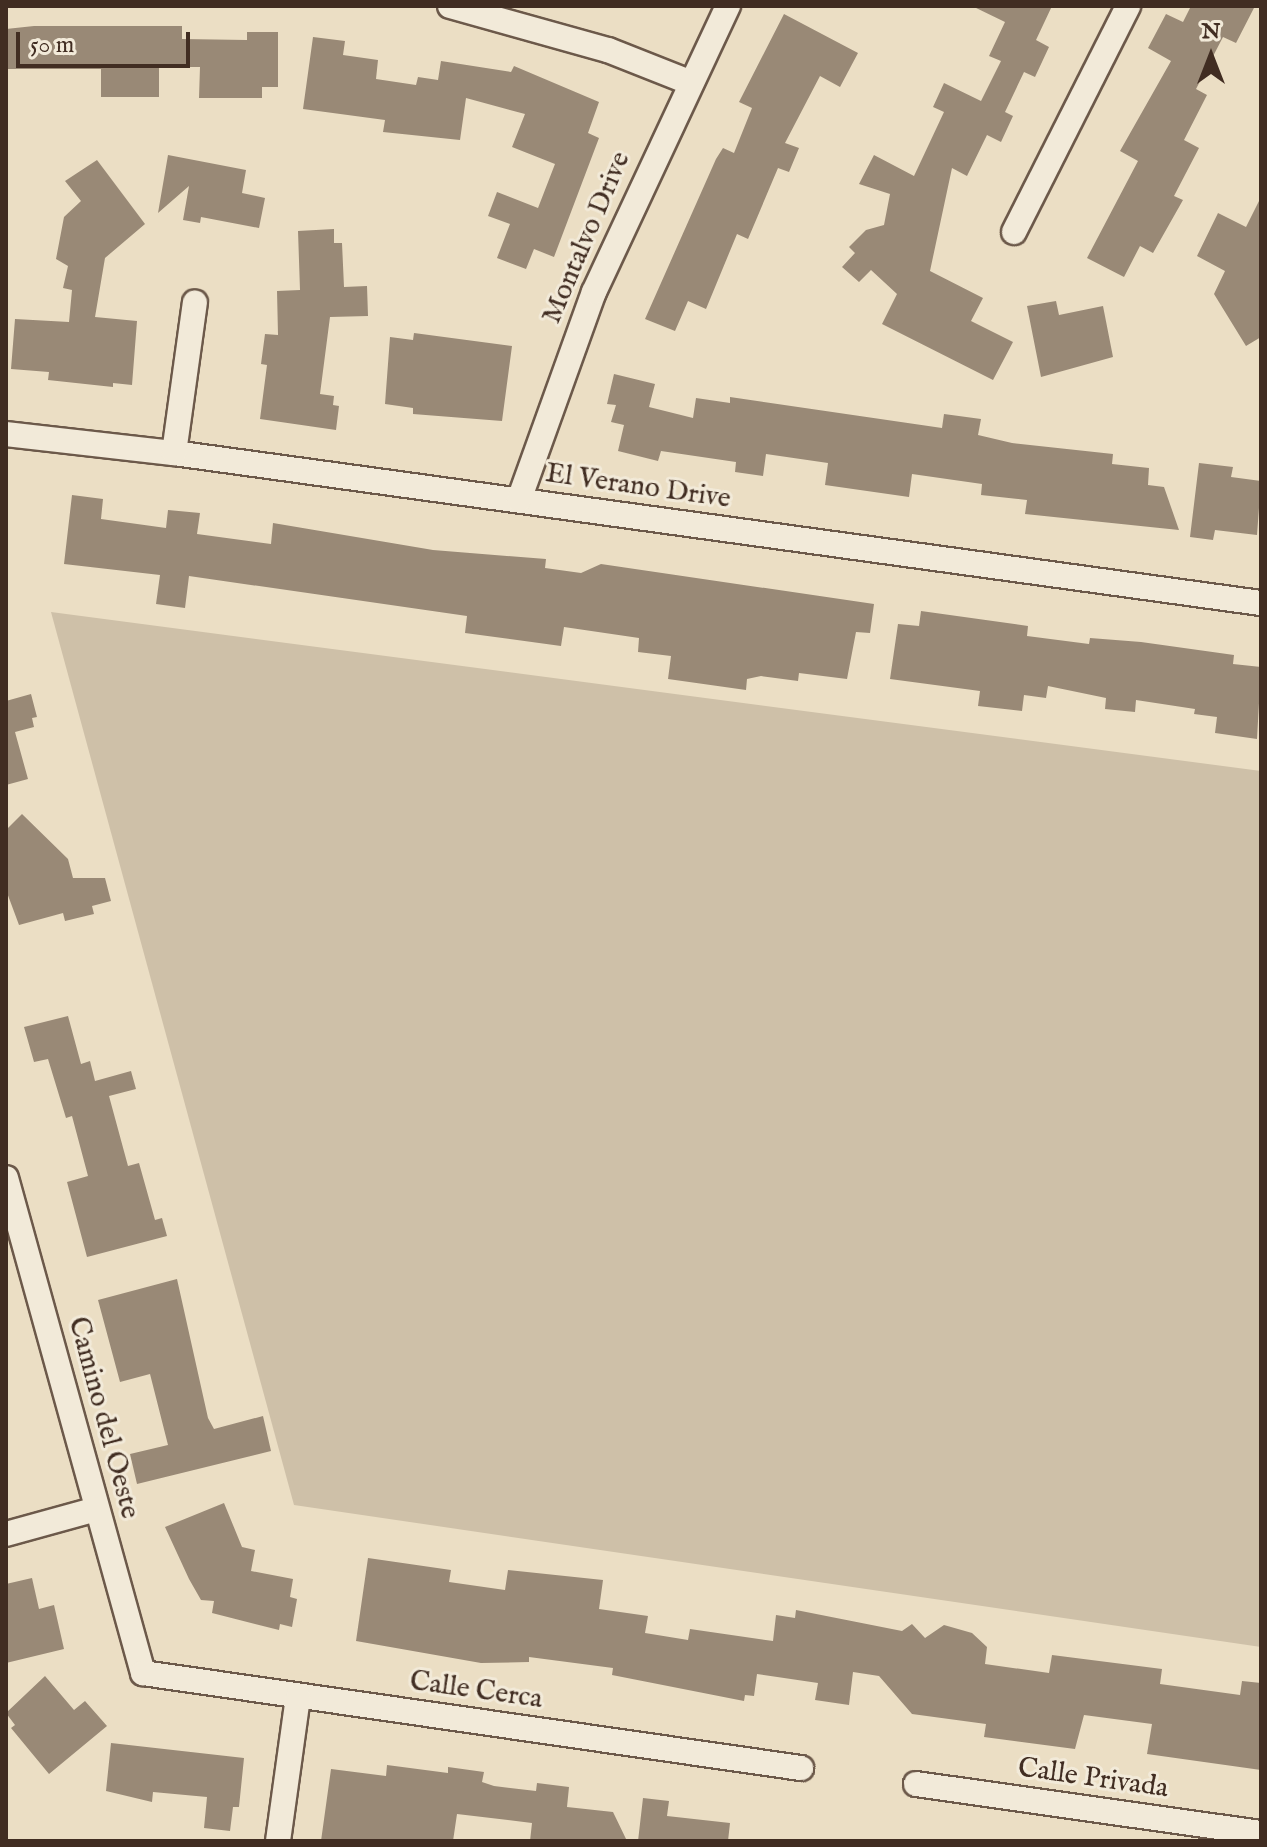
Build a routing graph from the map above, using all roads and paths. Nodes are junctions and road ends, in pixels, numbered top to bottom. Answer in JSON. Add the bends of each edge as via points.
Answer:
{"nodes":[{"id":1,"x":450,"y":6,"type":"edge"},
{"id":2,"x":728,"y":6,"type":"edge"},
{"id":3,"x":1128,"y":6,"type":"edge"},
{"id":4,"x":689,"y":82,"type":"junction"},
{"id":5,"x":1014,"y":232,"type":"dead end"},
{"id":6,"x":195,"y":302,"type":"dead end"},
{"id":7,"x":6,"y":434,"type":"edge"},
{"id":8,"x":174,"y":453,"type":"junction"},
{"id":9,"x":519,"y":500,"type":"junction"},
{"id":10,"x":1261,"y":603,"type":"edge"},
{"id":11,"x":6,"y":1178,"type":"edge"},
{"id":12,"x":97,"y":1509,"type":"junction"},
{"id":13,"x":6,"y":1534,"type":"edge"},
{"id":14,"x":143,"y":1673,"type":"joint"},
{"id":15,"x":298,"y":1696,"type":"junction"},
{"id":16,"x":801,"y":1768,"type":"dead end"},
{"id":17,"x":916,"y":1784,"type":"dead end"},
{"id":18,"x":1261,"y":1833,"type":"edge"},
{"id":19,"x":278,"y":1841,"type":"edge"}],
"edges":[{"from":1,"to":4,"type":"street","via":[[608,50]]},
{"from":2,"to":4,"type":"street","name":"Montalvo Drive"},
{"from":3,"to":5,"type":"street"},
{"from":4,"to":9,"type":"street","name":"Montalvo Drive","via":[[594,292]]},
{"from":6,"to":8,"type":"street"},
{"from":7,"to":8,"type":"street","name":"El Verano Drive"},
{"from":8,"to":9,"type":"street","name":"El Verano Drive"},
{"from":9,"to":10,"type":"street","name":"El Verano Drive"},
{"from":11,"to":12,"type":"street","name":"Camino del Oeste"},
{"from":12,"to":13,"type":"street"},
{"from":12,"to":14,"type":"street","name":"Camino del Oeste"},
{"from":14,"to":15,"type":"street","name":"Calle Cerca"},
{"from":15,"to":16,"type":"street","name":"Calle Cerca"},
{"from":15,"to":19,"type":"street"},
{"from":17,"to":18,"type":"street","name":"Calle Privada"}]}
